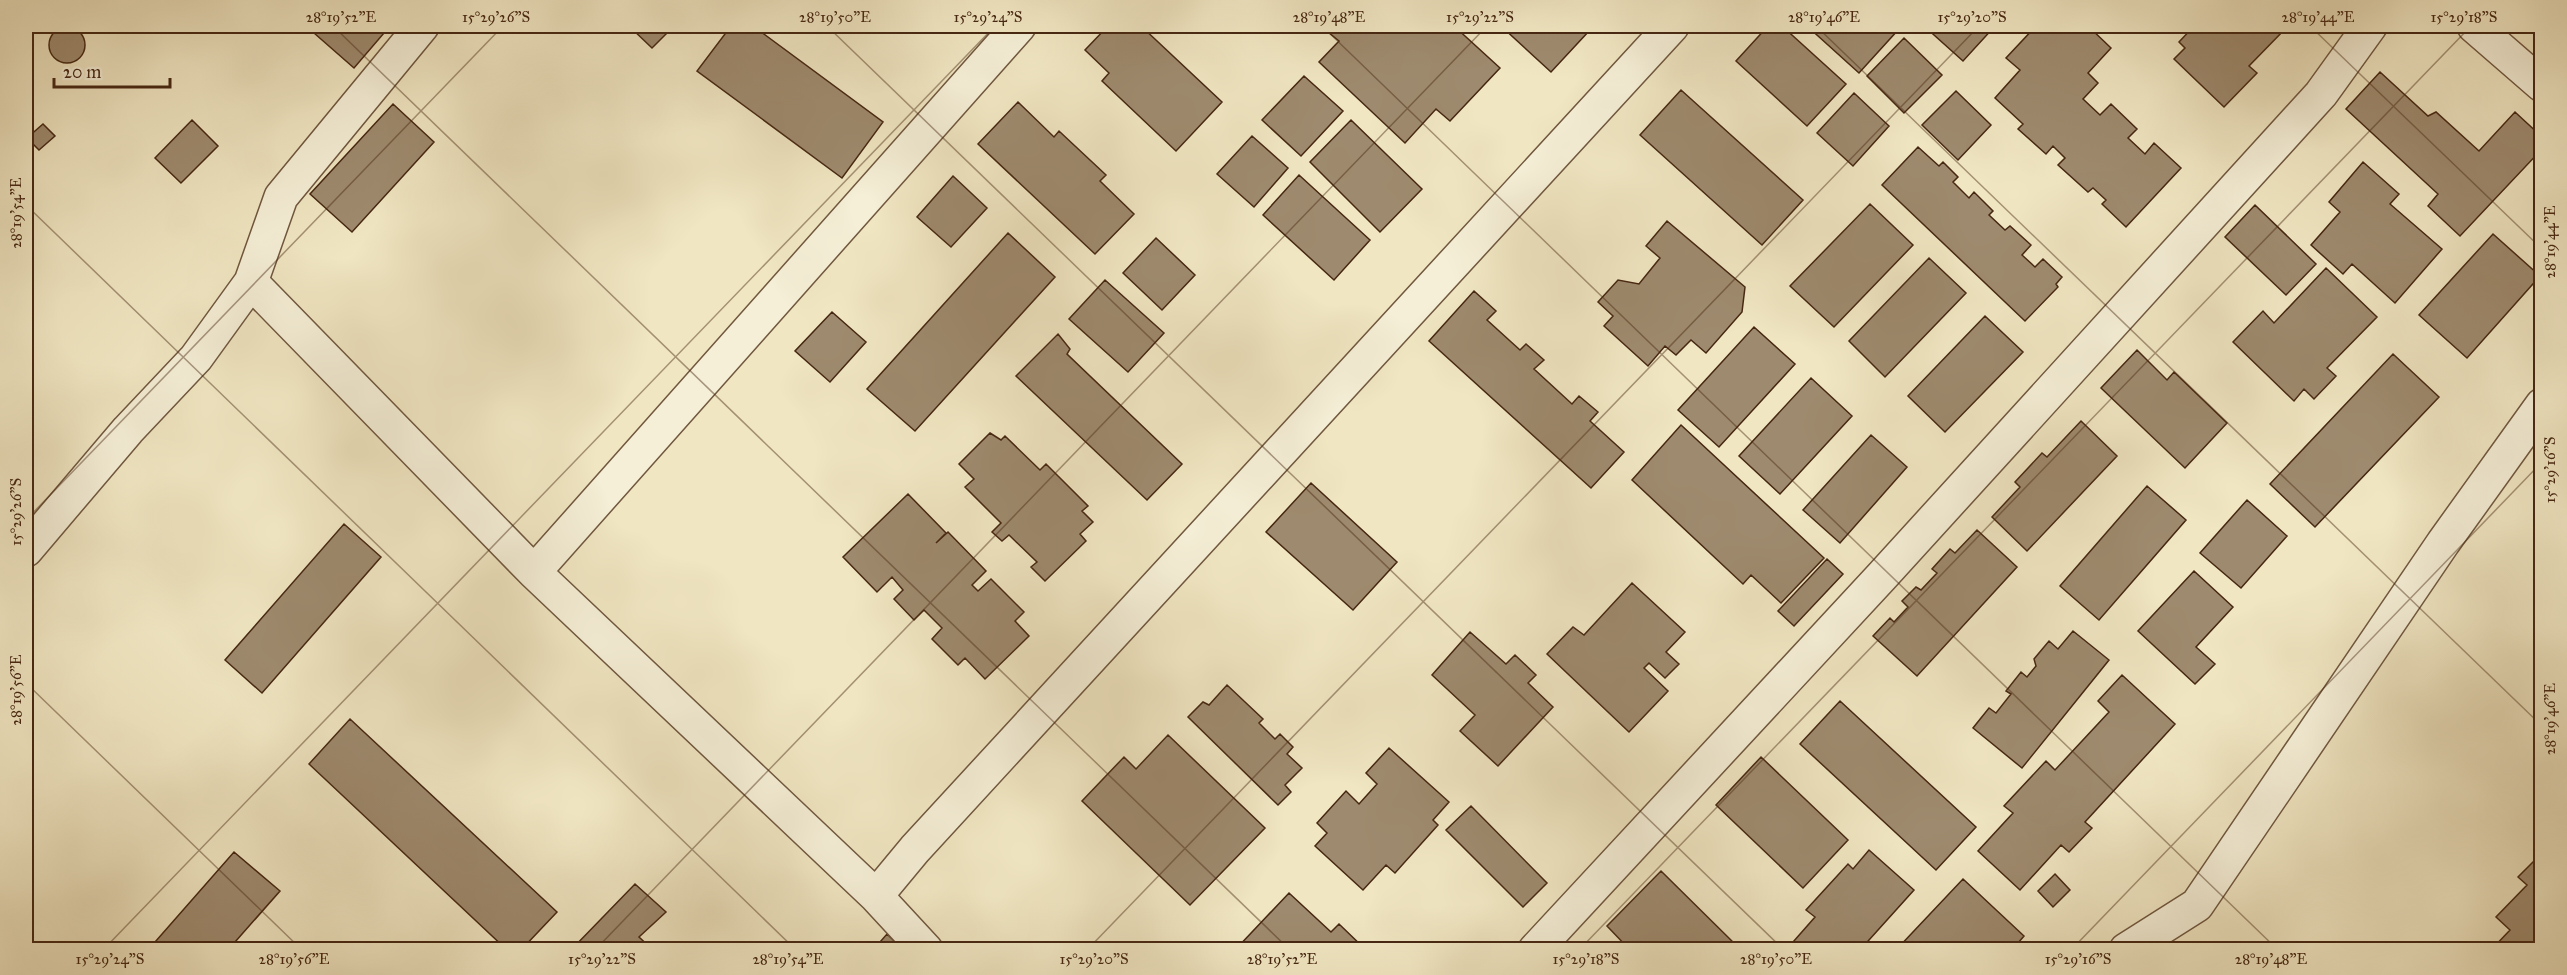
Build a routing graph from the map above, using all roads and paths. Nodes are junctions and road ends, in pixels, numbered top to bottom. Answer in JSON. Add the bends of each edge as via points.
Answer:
{"nodes":[{"id":1,"x":422,"y":26,"type":"edge"},
{"id":2,"x":1019,"y":26,"type":"edge"},
{"id":3,"x":1672,"y":26,"type":"edge"},
{"id":4,"x":2370,"y":26,"type":"edge"},
{"id":5,"x":2474,"y":26,"type":"edge"},
{"id":6,"x":2541,"y":85,"type":"edge"},
{"id":7,"x":251,"y":282,"type":"junction"},
{"id":8,"x":2541,"y":405,"type":"edge"},
{"id":9,"x":26,"y":549,"type":"edge"},
{"id":10,"x":534,"y":572,"type":"junction"},
{"id":11,"x":876,"y":896,"type":"junction"},
{"id":12,"x":926,"y":950,"type":"edge"},
{"id":13,"x":1535,"y":950,"type":"edge"},
{"id":14,"x":2126,"y":950,"type":"edge"}],
"edges":[{"from":1,"to":7,"type":"street","via":[[281,197]]},
{"from":2,"to":10,"type":"street"},
{"from":3,"to":11,"type":"street","via":[[923,840]]},
{"from":4,"to":13,"type":"street","via":[[2321,94]]},
{"from":5,"to":6,"type":"street"},
{"from":7,"to":9,"type":"street","via":[[195,358]]},
{"from":7,"to":10,"type":"street"},
{"from":8,"to":14,"type":"street","via":[[2197,905]]},
{"from":10,"to":11,"type":"street"},
{"from":11,"to":12,"type":"street"}]}
